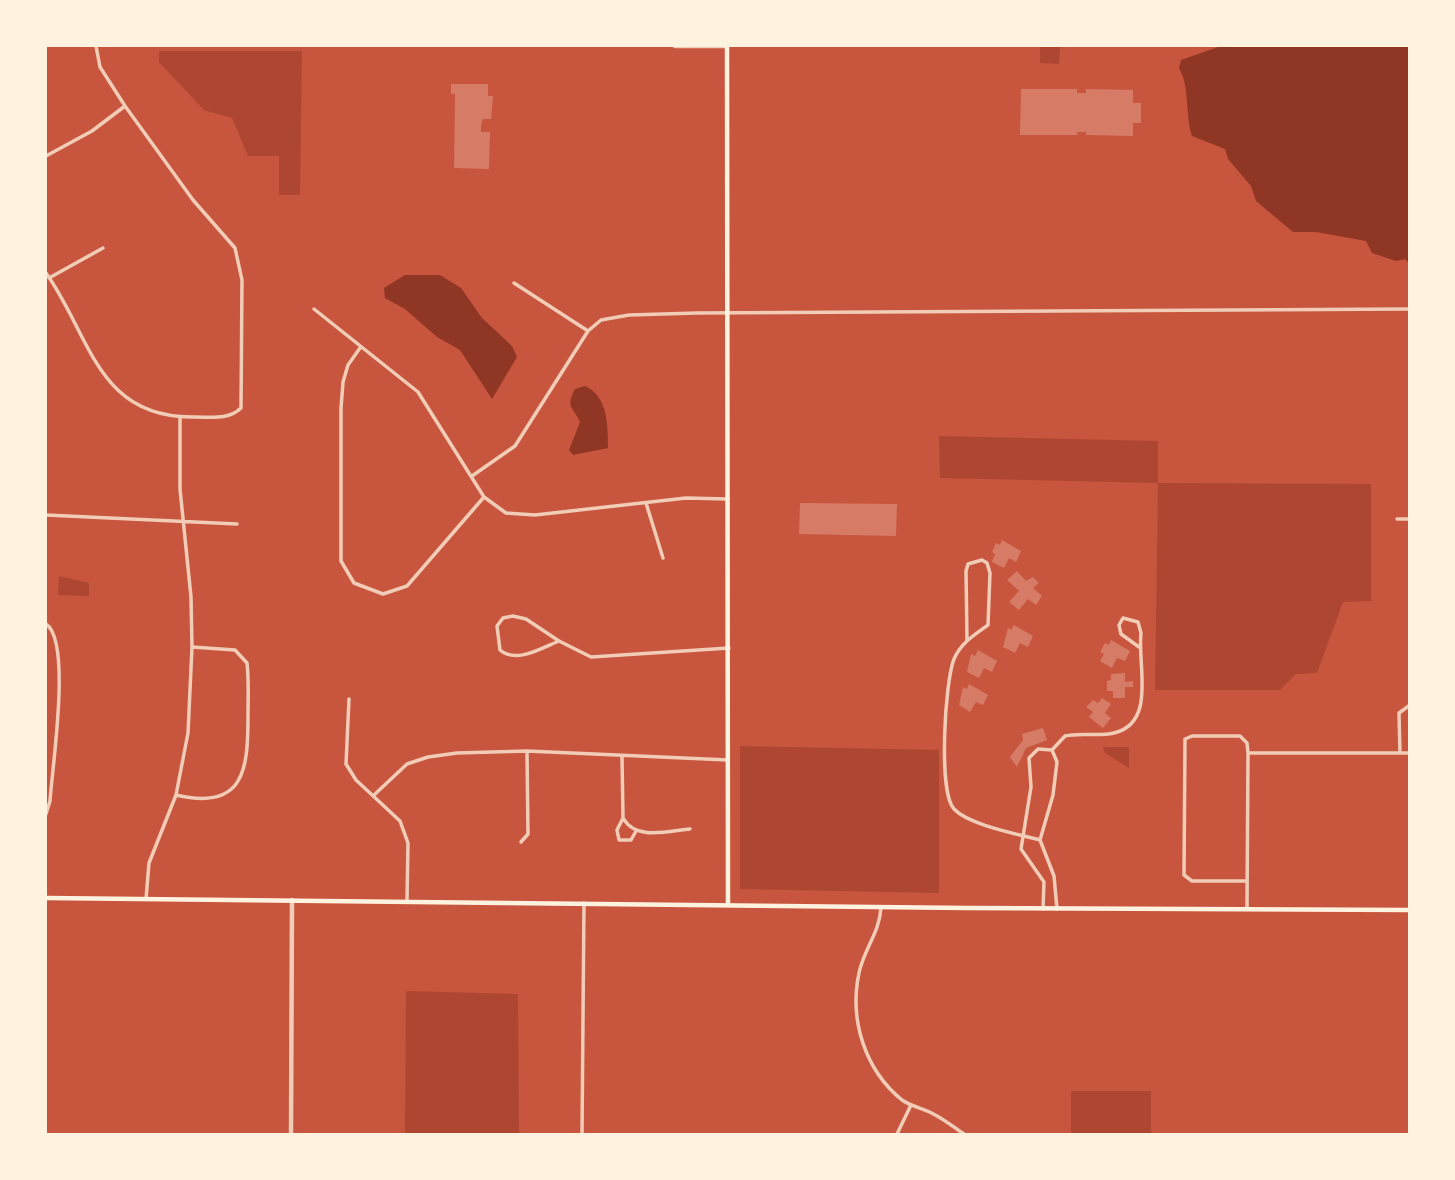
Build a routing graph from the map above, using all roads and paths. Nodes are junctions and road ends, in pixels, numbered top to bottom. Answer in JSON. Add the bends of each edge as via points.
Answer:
{"nodes":[{"id":1,"x":96,"y":46,"type":"edge"},
{"id":2,"x":676,"y":46,"type":"edge"},
{"id":3,"x":727,"y":46,"type":"edge"},
{"id":4,"x":125,"y":106,"type":"junction"},
{"id":5,"x":46,"y":156,"type":"edge"},
{"id":6,"x":103,"y":248,"type":"dead end"},
{"id":7,"x":46,"y":273,"type":"edge"},
{"id":8,"x":49,"y":278,"type":"junction"},
{"id":9,"x":514,"y":283,"type":"dead end"},
{"id":10,"x":314,"y":309,"type":"dead end"},
{"id":11,"x":1409,"y":309,"type":"edge"},
{"id":12,"x":728,"y":314,"type":"junction"},
{"id":13,"x":587,"y":331,"type":"junction"},
{"id":14,"x":360,"y":347,"type":"junction"},
{"id":15,"x":180,"y":417,"type":"junction"},
{"id":16,"x":472,"y":476,"type":"junction"},
{"id":17,"x":484,"y":497,"type":"junction"},
{"id":18,"x":728,"y":499,"type":"junction"},
{"id":19,"x":646,"y":502,"type":"junction"},
{"id":20,"x":46,"y":515,"type":"edge"},
{"id":21,"x":1398,"y":519,"type":"dead end"},
{"id":22,"x":1409,"y":519,"type":"edge"},
{"id":23,"x":184,"y":522,"type":"junction"},
{"id":24,"x":237,"y":524,"type":"dead end"},
{"id":25,"x":663,"y":558,"type":"dead end"},
{"id":26,"x":47,"y":624,"type":"edge"},
{"id":27,"x":559,"y":641,"type":"junction"},
{"id":28,"x":967,"y":641,"type":"junction"},
{"id":29,"x":192,"y":647,"type":"junction"},
{"id":30,"x":1139,"y":647,"type":"junction"},
{"id":31,"x":729,"y":648,"type":"junction"},
{"id":32,"x":349,"y":699,"type":"dead end"},
{"id":33,"x":1409,"y":705,"type":"edge"},
{"id":34,"x":1052,"y":750,"type":"junction"},
{"id":35,"x":527,"y":751,"type":"junction"},
{"id":36,"x":1248,"y":753,"type":"junction"},
{"id":37,"x":1400,"y":753,"type":"junction"},
{"id":38,"x":1409,"y":753,"type":"edge"},
{"id":39,"x":622,"y":757,"type":"junction"},
{"id":40,"x":729,"y":761,"type":"junction"},
{"id":41,"x":176,"y":795,"type":"junction"},
{"id":42,"x":374,"y":796,"type":"junction"},
{"id":43,"x":46,"y":814,"type":"edge"},
{"id":44,"x":623,"y":818,"type":"junction"},
{"id":45,"x":690,"y":829,"type":"dead end"},
{"id":46,"x":636,"y":831,"type":"junction"},
{"id":47,"x":1023,"y":835,"type":"junction"},
{"id":48,"x":1040,"y":841,"type":"junction"},
{"id":49,"x":521,"y":842,"type":"dead end"},
{"id":50,"x":1247,"y":881,"type":"junction"},
{"id":51,"x":46,"y":898,"type":"edge"},
{"id":52,"x":146,"y":899,"type":"junction"},
{"id":53,"x":292,"y":900,"type":"junction"},
{"id":54,"x":407,"y":901,"type":"junction"},
{"id":55,"x":584,"y":903,"type":"junction"},
{"id":56,"x":728,"y":905,"type":"junction"},
{"id":57,"x":881,"y":907,"type":"junction"},
{"id":58,"x":1043,"y":909,"type":"junction"},
{"id":59,"x":1057,"y":909,"type":"junction"},
{"id":60,"x":1247,"y":909,"type":"junction"},
{"id":61,"x":1409,"y":910,"type":"edge"},
{"id":62,"x":911,"y":1104,"type":"junction"},
{"id":63,"x":291,"y":1135,"type":"edge"},
{"id":64,"x":582,"y":1135,"type":"edge"},
{"id":65,"x":897,"y":1135,"type":"edge"},
{"id":66,"x":964,"y":1135,"type":"edge"}],
"edges":[{"from":1,"to":4,"type":"street","via":[[100,67]]},
{"from":2,"to":3,"type":"street"},
{"from":3,"to":12,"type":"main road"},
{"from":4,"to":5,"type":"street"},
{"from":4,"to":15,"type":"street","via":[[193,200],[235,248],[242,280],[241,408],[234,415]]},
{"from":6,"to":8,"type":"street"},
{"from":7,"to":8,"type":"street"},
{"from":8,"to":15,"type":"street","via":[[103,377],[140,406]]},
{"from":9,"to":13,"type":"street"},
{"from":10,"to":14,"type":"street"},
{"from":11,"to":12,"type":"street"},
{"from":12,"to":13,"type":"street","via":[[610,316]]},
{"from":12,"to":18,"type":"main road"},
{"from":13,"to":16,"type":"street","via":[[526,432],[506,454]]},
{"from":14,"to":16,"type":"street","via":[[418,392]]},
{"from":14,"to":17,"type":"street","via":[[343,382],[341,561],[354,583],[365,590],[393,593],[417,576]]},
{"from":15,"to":23,"type":"street"},
{"from":16,"to":17,"type":"street"},
{"from":17,"to":19,"type":"street","via":[[516,515]]},
{"from":18,"to":19,"type":"street"},
{"from":18,"to":31,"type":"main road"},
{"from":19,"to":25,"type":"street"},
{"from":20,"to":23,"type":"street"},
{"from":21,"to":22,"type":"street"},
{"from":23,"to":24,"type":"street"},
{"from":23,"to":29,"type":"street"},
{"from":26,"to":43,"type":"street","via":[[57,642],[59,695]]},
{"from":27,"to":27,"type":"street","via":[[512,656],[500,650],[498,626],[503,618],[526,619]]},
{"from":27,"to":31,"type":"street","via":[[591,657]]},
{"from":28,"to":28,"type":"street","via":[[988,625],[990,573],[982,560],[968,564],[966,570]]},
{"from":28,"to":47,"type":"street","via":[[953,661],[943,771],[946,793],[954,809],[966,818]]},
{"from":29,"to":41,"type":"street","via":[[188,733]]},
{"from":29,"to":41,"type":"street","via":[[235,650],[247,663],[247,764],[235,786],[225,793],[194,799]]},
{"from":30,"to":30,"type":"street","via":[[1140,626],[1133,618],[1123,618],[1121,634]]},
{"from":30,"to":34,"type":"street","via":[[1141,704],[1131,724],[1112,734],[1065,736]]},
{"from":31,"to":40,"type":"main road"},
{"from":32,"to":42,"type":"street","via":[[346,764]]},
{"from":33,"to":37,"type":"street","via":[[1399,713]]},
{"from":34,"to":47,"type":"street","via":[[1038,749],[1029,758],[1031,787]]},
{"from":34,"to":48,"type":"street","via":[[1057,762],[1053,794]]},
{"from":35,"to":39,"type":"street"},
{"from":35,"to":42,"type":"street","via":[[457,753],[416,760],[396,772]]},
{"from":35,"to":49,"type":"street","via":[[528,834]]},
{"from":36,"to":37,"type":"street"},
{"from":36,"to":50,"type":"street"},
{"from":36,"to":50,"type":"street","via":[[1240,736],[1192,736],[1183,743],[1184,877]]},
{"from":37,"to":38,"type":"street"},
{"from":39,"to":40,"type":"street"},
{"from":39,"to":44,"type":"street"},
{"from":40,"to":56,"type":"main road"},
{"from":41,"to":52,"type":"street","via":[[149,863]]},
{"from":42,"to":54,"type":"street","via":[[400,821],[408,843]]},
{"from":44,"to":46,"type":"street"},
{"from":44,"to":46,"type":"street","via":[[617,830],[619,840],[631,840]]},
{"from":45,"to":46,"type":"street"},
{"from":47,"to":48,"type":"street"},
{"from":47,"to":58,"type":"street","via":[[1022,852],[1044,882]]},
{"from":48,"to":59,"type":"street","via":[[1054,876]]},
{"from":50,"to":60,"type":"street"},
{"from":51,"to":52,"type":"main road"},
{"from":52,"to":53,"type":"main road"},
{"from":53,"to":54,"type":"main road"},
{"from":53,"to":63,"type":"street"},
{"from":54,"to":55,"type":"main road"},
{"from":55,"to":56,"type":"main road"},
{"from":55,"to":64,"type":"street"},
{"from":56,"to":57,"type":"main road"},
{"from":57,"to":58,"type":"main road"},
{"from":57,"to":62,"type":"street","via":[[878,929],[858,979],[859,1025],[867,1059],[878,1076]]},
{"from":58,"to":59,"type":"main road"},
{"from":59,"to":60,"type":"main road"},
{"from":60,"to":61,"type":"main road"},
{"from":62,"to":65,"type":"street"},
{"from":62,"to":66,"type":"street","via":[[937,1115]]}]}
